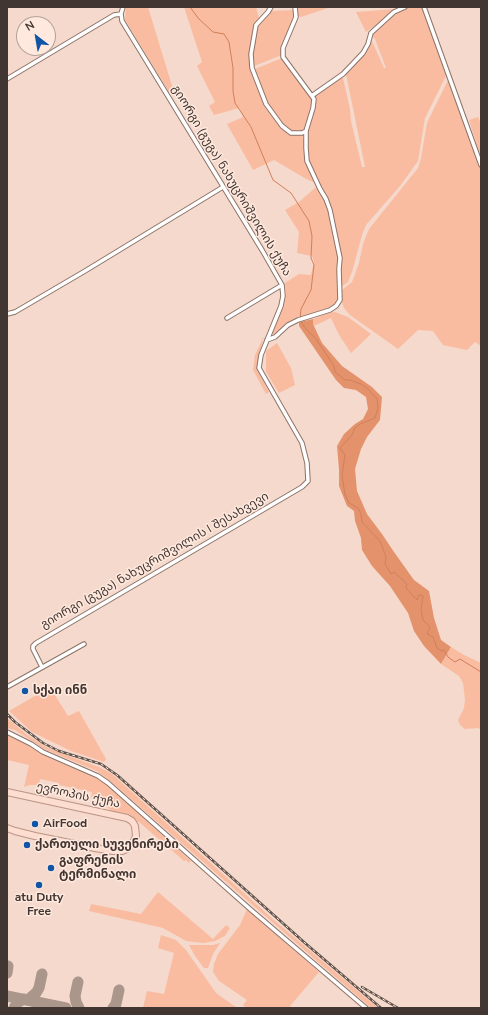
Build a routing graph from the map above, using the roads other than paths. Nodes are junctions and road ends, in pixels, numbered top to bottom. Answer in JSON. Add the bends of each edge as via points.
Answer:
{"nodes":[{"id":1,"x":123,"y":7,"type":"edge"},
{"id":2,"x":271,"y":7,"type":"edge"},
{"id":3,"x":295,"y":7,"type":"edge"},
{"id":4,"x":405,"y":7,"type":"edge"},
{"id":5,"x":424,"y":7,"type":"edge"},
{"id":6,"x":121,"y":14,"type":"junction"},
{"id":7,"x":7,"y":79,"type":"edge"},
{"id":8,"x":313,"y":95,"type":"junction"},
{"id":9,"x":306,"y":131,"type":"junction"},
{"id":10,"x":481,"y":165,"type":"edge"},
{"id":11,"x":223,"y":186,"type":"junction"},
{"id":12,"x":282,"y":286,"type":"junction"},
{"id":13,"x":7,"y":314,"type":"edge"},
{"id":14,"x":226,"y":318,"type":"dead end"},
{"id":15,"x":267,"y":340,"type":"junction"},
{"id":16,"x":308,"y":481,"type":"joint"},
{"id":17,"x":84,"y":644,"type":"dead end"},
{"id":18,"x":42,"y":667,"type":"junction"},
{"id":19,"x":7,"y":687,"type":"edge"},
{"id":20,"x":7,"y":732,"type":"edge"},
{"id":21,"x":7,"y":792,"type":"edge"},
{"id":22,"x":7,"y":828,"type":"edge"},
{"id":23,"x":366,"y":1008,"type":"edge"}],
"edges":[{"from":1,"to":6,"type":"street"},
{"from":2,"to":9,"type":"street","via":[[256,25],[251,54],[252,68],[266,104],[282,126],[291,133]]},
{"from":3,"to":8,"type":"street","via":[[296,17],[283,48],[283,57]]},
{"from":4,"to":8,"type":"street","via":[[394,12],[374,29],[363,53],[355,63]]},
{"from":5,"to":10,"type":"street"},
{"from":6,"to":7,"type":"street","via":[[114,15]]},
{"from":6,"to":11,"type":"street","name":"გიორგი (გუგა) ნახუცრიშვილის ქუჩა","via":[[122,21]]},
{"from":8,"to":9,"type":"street","via":[[314,103]]},
{"from":9,"to":15,"type":"street","via":[[307,161],[326,198],[334,225],[340,258],[340,300],[330,310],[298,320]]},
{"from":11,"to":12,"type":"street","name":"გიორგი (გუგა) ნახუცრიშვილის ქუჩა"},
{"from":11,"to":13,"type":"street","via":[[85,271],[15,312]]},
{"from":12,"to":14,"type":"street"},
{"from":12,"to":15,"type":"street","name":"გიორგი (გუგა) ნახუცრიშვილის ქუჩა","via":[[281,306]]},
{"from":15,"to":16,"type":"street","name":"გიორგი (გუგა) ნახუცრიშვილის ქუჩა","via":[[259,368],[302,443]]},
{"from":16,"to":18,"type":"street","name":"გიორგი (გუგა) ნახუცრიშვილის I შესახვევი","via":[[36,643],[33,649]]},
{"from":17,"to":18,"type":"street"},
{"from":18,"to":19,"type":"street"},
{"from":20,"to":23,"type":"street","via":[[108,783]]},
{"from":21,"to":22,"type":"main road","name":"ევროპის ქუჩა","via":[[127,818],[135,826],[136,836],[127,849],[113,851]]}]}
